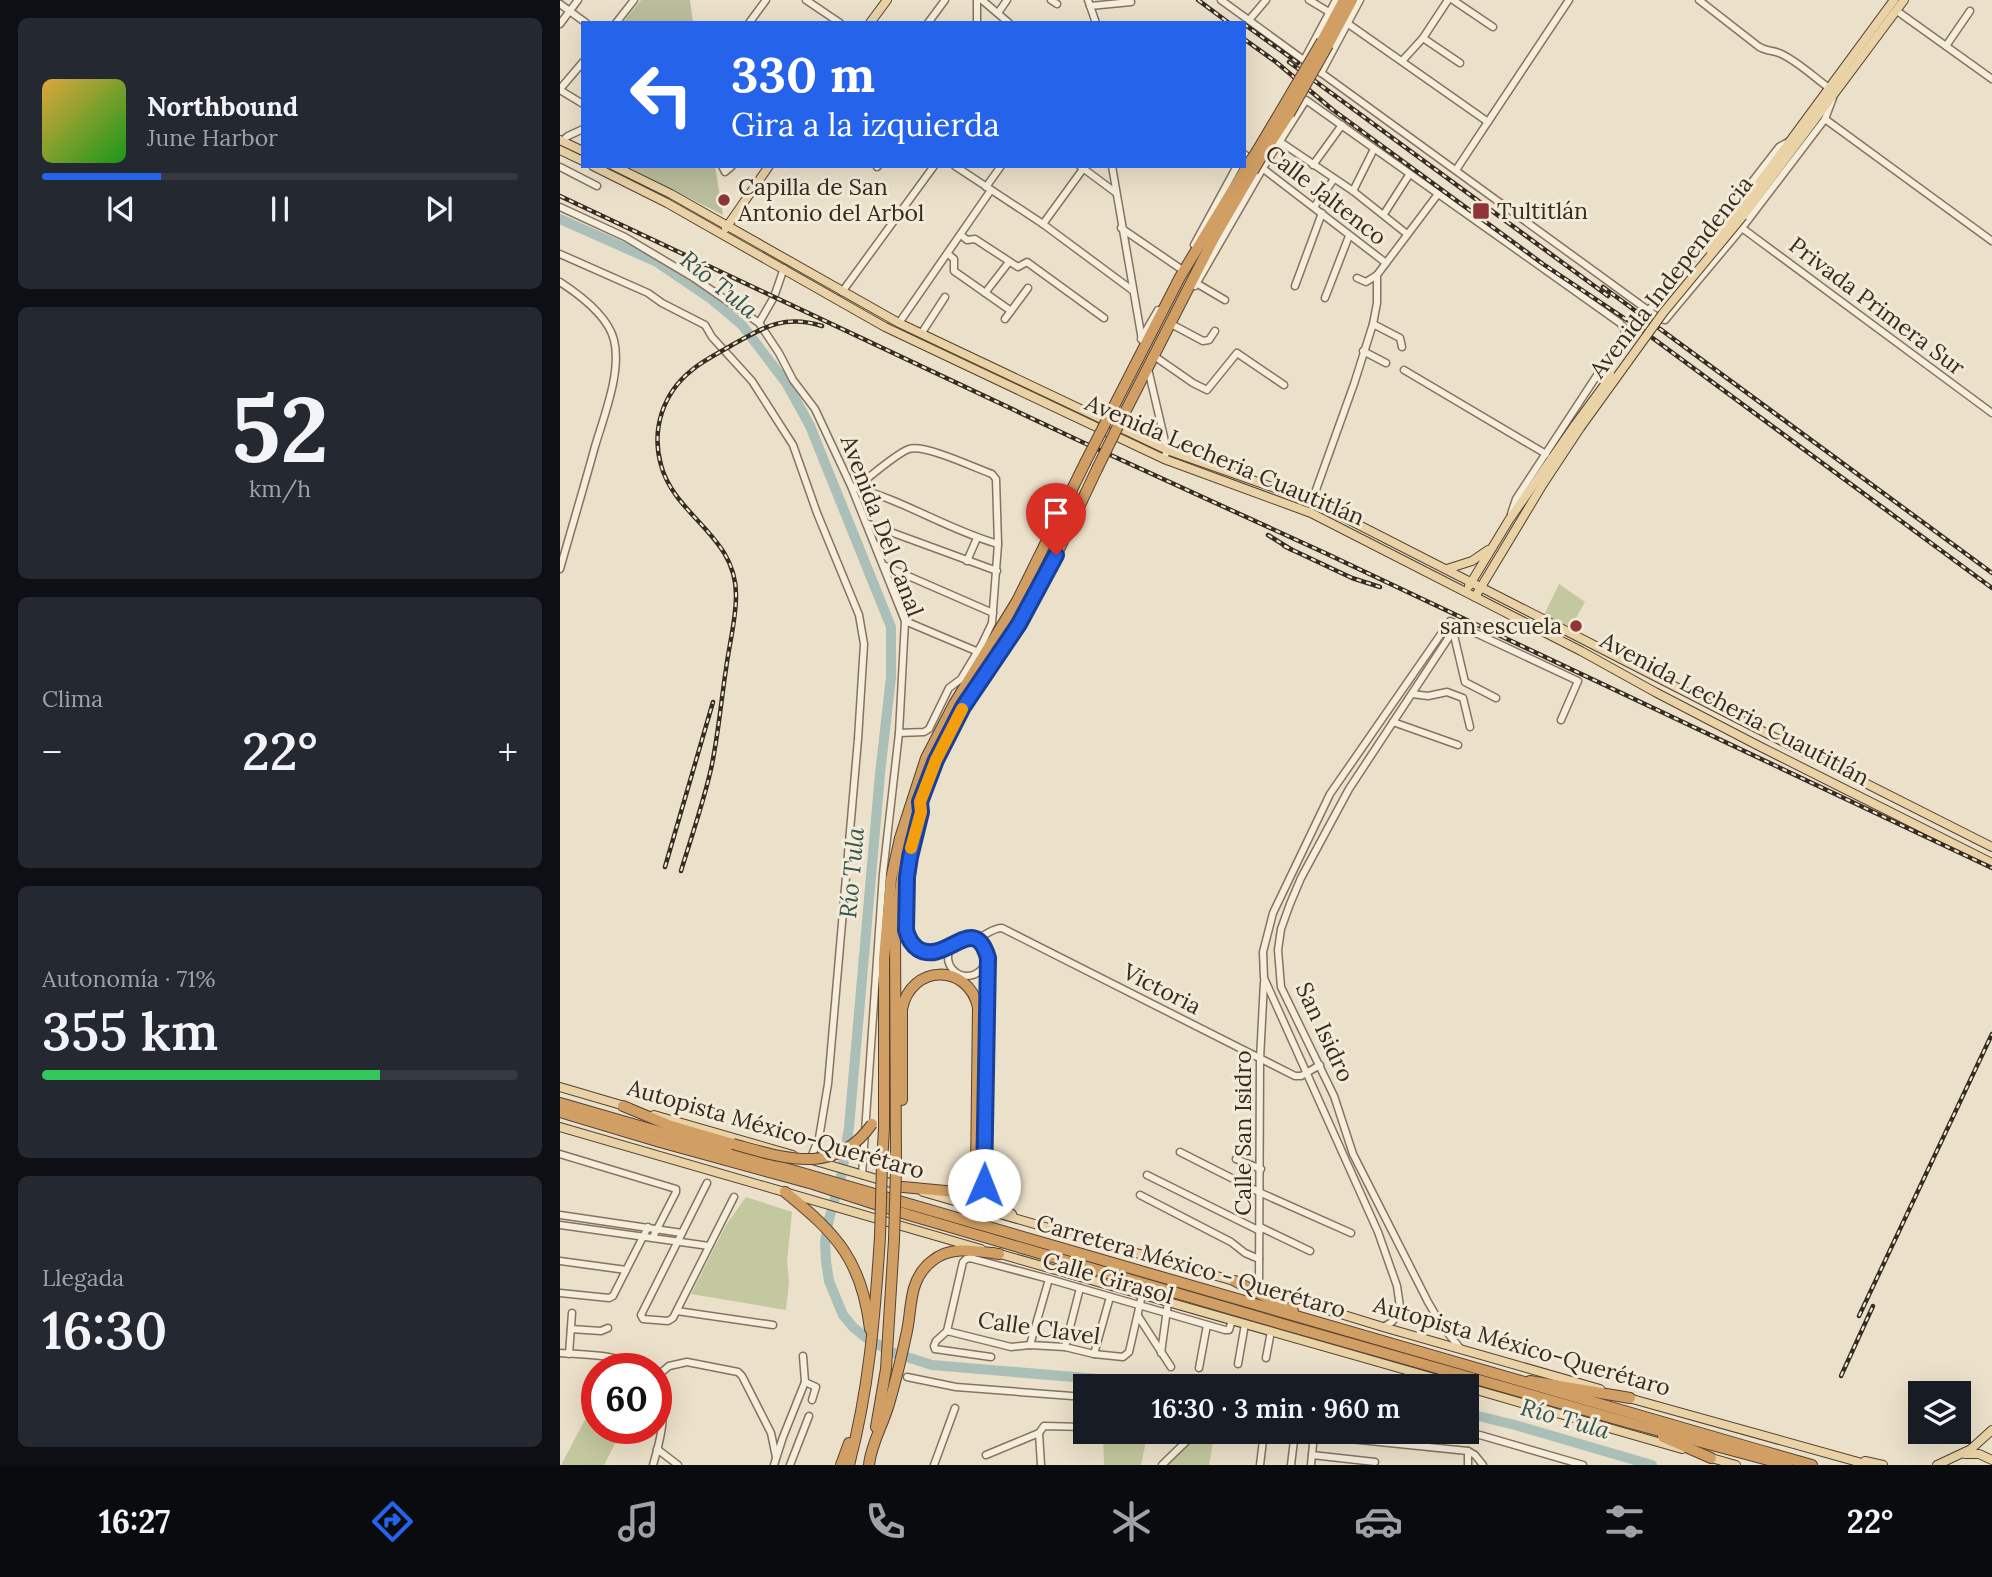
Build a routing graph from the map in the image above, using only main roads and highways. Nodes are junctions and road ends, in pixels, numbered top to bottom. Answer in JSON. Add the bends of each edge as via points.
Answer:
{"nodes":[{"id":1,"x":887,"y":0,"type":"edge"},
{"id":2,"x":1343,"y":0,"type":"edge"},
{"id":3,"x":1352,"y":0,"type":"edge"},
{"id":4,"x":1894,"y":0,"type":"edge"},
{"id":5,"x":1904,"y":0,"type":"edge"},
{"id":6,"x":871,"y":21,"type":"edge"},
{"id":7,"x":1325,"y":43,"type":"junction"},
{"id":8,"x":1832,"y":91,"type":"junction"},
{"id":9,"x":560,"y":142,"type":"edge"},
{"id":10,"x":581,"y":150,"type":"edge"},
{"id":11,"x":581,"y":159,"type":"edge"},
{"id":12,"x":597,"y":168,"type":"edge"},
{"id":13,"x":618,"y":168,"type":"edge"},
{"id":14,"x":768,"y":168,"type":"edge"},
{"id":15,"x":1250,"y":168,"type":"edge"},
{"id":16,"x":1740,"y":215,"type":"junction"},
{"id":17,"x":727,"y":225,"type":"junction"},
{"id":18,"x":722,"y":234,"type":"junction"},
{"id":19,"x":1578,"y":427,"type":"junction"},
{"id":20,"x":1166,"y":455,"type":"junction"},
{"id":21,"x":1493,"y":546,"type":"junction"},
{"id":22,"x":1447,"y":569,"type":"junction"},
{"id":23,"x":1472,"y":582,"type":"junction"},
{"id":24,"x":1481,"y":586,"type":"junction"},
{"id":25,"x":1466,"y":593,"type":"junction"},
{"id":26,"x":1475,"y":597,"type":"junction"},
{"id":27,"x":920,"y":802,"type":"junction"},
{"id":28,"x":1992,"y":847,"type":"edge"},
{"id":29,"x":1992,"y":863,"type":"edge"},
{"id":30,"x":954,"y":943,"type":"road end"},
{"id":31,"x":986,"y":952,"type":"road end"},
{"id":32,"x":884,"y":1078,"type":"junction"},
{"id":33,"x":560,"y":1087,"type":"edge"},
{"id":34,"x":560,"y":1103,"type":"edge"},
{"id":35,"x":623,"y":1106,"type":"junction"},
{"id":36,"x":560,"y":1112,"type":"edge"},
{"id":37,"x":560,"y":1127,"type":"edge"},
{"id":38,"x":896,"y":1142,"type":"junction"},
{"id":39,"x":814,"y":1180,"type":"junction"},
{"id":40,"x":903,"y":1186,"type":"junction"},
{"id":41,"x":851,"y":1191,"type":"junction"},
{"id":42,"x":785,"y":1192,"type":"joint"},
{"id":43,"x":806,"y":1202,"type":"junction"},
{"id":44,"x":1031,"y":1223,"type":"junction"},
{"id":45,"x":999,"y":1254,"type":"junction"},
{"id":46,"x":1235,"y":1281,"type":"junction"},
{"id":47,"x":1329,"y":1327,"type":"junction"},
{"id":48,"x":871,"y":1346,"type":"junction"},
{"id":49,"x":1419,"y":1374,"type":"edge"},
{"id":50,"x":1508,"y":1379,"type":"junction"},
{"id":51,"x":1479,"y":1391,"type":"edge"},
{"id":52,"x":1630,"y":1398,"type":"junction"},
{"id":53,"x":863,"y":1407,"type":"junction"},
{"id":54,"x":1630,"y":1423,"type":"junction"},
{"id":55,"x":1992,"y":1430,"type":"edge"},
{"id":56,"x":870,"y":1451,"type":"junction"},
{"id":57,"x":1959,"y":1455,"type":"junction"},
{"id":58,"x":1711,"y":1458,"type":"junction"},
{"id":59,"x":1849,"y":1459,"type":"junction"},
{"id":60,"x":1992,"y":1460,"type":"edge"},
{"id":61,"x":841,"y":1465,"type":"edge"},
{"id":62,"x":849,"y":1465,"type":"edge"},
{"id":63,"x":868,"y":1465,"type":"edge"},
{"id":64,"x":1736,"y":1465,"type":"edge"},
{"id":65,"x":1787,"y":1465,"type":"edge"},
{"id":66,"x":1812,"y":1465,"type":"edge"},
{"id":67,"x":1868,"y":1465,"type":"edge"},
{"id":68,"x":1883,"y":1465,"type":"edge"},
{"id":69,"x":1937,"y":1465,"type":"edge"}],
"edges":[{"from":1,"to":6,"type":"main road"},
{"from":2,"to":7,"type":"highway"},
{"from":3,"to":7,"type":"highway"},
{"from":4,"to":8,"type":"main road","name":"Avenida Independencia"},
{"from":5,"to":8,"type":"main road","name":"Avenida Independencia"},
{"from":7,"to":15,"type":"highway","bridge":true},
{"from":8,"to":16,"type":"main road","name":"Avenida Independencia"},
{"from":8,"to":16,"type":"main road","name":"Avenida Independencia","via":[[1792,139]]},
{"from":9,"to":10,"type":"main road"},
{"from":9,"to":11,"type":"main road"},
{"from":12,"to":18,"type":"main road","name":"Avenida Lecheria Cuautitlán"},
{"from":13,"to":17,"type":"main road","name":"Avenida Lecheria Cuautitlán"},
{"from":14,"to":17,"type":"main road"},
{"from":15,"to":27,"type":"highway","bridge":true,"via":[[1046,577],[963,707]]},
{"from":15,"to":32,"type":"highway","bridge":true,"via":[[1180,277],[1017,601],[926,758],[891,879],[884,959]]},
{"from":16,"to":19,"type":"main road","name":"Avenida Independencia","bridge":true},
{"from":17,"to":18,"type":"main road"},
{"from":17,"to":20,"type":"main road","name":"Avenida Lecheria Cuautitlán","via":[[899,323]]},
{"from":18,"to":20,"type":"main road","name":"Avenida Lecheria Cuautitlán","via":[[885,327]]},
{"from":19,"to":21,"type":"main road","name":"Avenida Independencia"},
{"from":19,"to":24,"type":"main road","name":"Avenida Independencia"},
{"from":20,"to":22,"type":"main road","name":"Avenida Lecheria Cuautitlán","via":[[1312,501]]},
{"from":20,"to":25,"type":"main road","name":"Avenida Lecheria Cuautitlán","via":[[1311,513]]},
{"from":21,"to":22,"type":"main road","via":[[1472,561]]},
{"from":21,"to":23,"type":"main road","name":"Avenida Independencia"},
{"from":22,"to":23,"type":"main road","name":"Avenida Lecheria Cuautitlán"},
{"from":23,"to":24,"type":"main road","name":"Avenida Lecheria Cuautitlán"},
{"from":23,"to":25,"type":"main road"},
{"from":24,"to":26,"type":"main road"},
{"from":24,"to":28,"type":"main road","name":"Avenida Lecheria Cuautitlán"},
{"from":25,"to":26,"type":"main road","name":"Avenida Lecheria Cuautitlán"},
{"from":26,"to":29,"type":"main road","name":"Avenida Lecheria Cuautitlán"},
{"from":27,"to":30,"type":"highway","via":[[907,877],[907,933],[914,946],[926,952]]},
{"from":27,"to":38,"type":"highway","via":[[904,862],[895,928]]},
{"from":31,"to":44,"type":"main road","via":[[985,1189],[1000,1208]]},
{"from":32,"to":35,"type":"highway","bridge":true,"via":[[877,1113],[863,1136],[846,1149],[814,1160],[733,1144]]},
{"from":32,"to":48,"type":"highway","bridge":true,"via":[[880,1237]]},
{"from":33,"to":35,"type":"main road","name":"Autopista México-Querétaro"},
{"from":34,"to":39,"type":"highway","name":"Carretera México - Querétaro"},
{"from":35,"to":40,"type":"main road","name":"Autopista México-Querétaro"},
{"from":36,"to":39,"type":"highway","name":"Carretera México - Querétaro"},
{"from":37,"to":42,"type":"main road"},
{"from":38,"to":40,"type":"highway","via":[[902,1112],[903,1004],[917,982],[929,976],[960,977],[975,997],[979,1012],[976,1173],[970,1185],[956,1192]]},
{"from":38,"to":56,"type":"highway","bridge":true,"via":[[886,1369]]},
{"from":39,"to":41,"type":"highway","name":"Carretera México - Querétaro"},
{"from":40,"to":44,"type":"main road","name":"Autopista México-Querétaro"},
{"from":41,"to":47,"type":"highway","name":"Carretera México - Querétaro"},
{"from":41,"to":54,"type":"highway","name":"Carretera México - Querétaro","via":[[909,1214]]},
{"from":42,"to":43,"type":"highway"},
{"from":43,"to":45,"type":"main road"},
{"from":43,"to":48,"type":"highway","via":[[849,1258],[865,1297]]},
{"from":44,"to":46,"type":"main road","name":"Autopista México-Querétaro"},
{"from":45,"to":49,"type":"main road"},
{"from":45,"to":56,"type":"highway","via":[[963,1250],[944,1254],[923,1270],[915,1284],[902,1375]]},
{"from":46,"to":47,"type":"highway"},
{"from":46,"to":52,"type":"main road","name":"Autopista México-Querétaro"},
{"from":47,"to":50,"type":"highway","name":"Carretera México - Querétaro"},
{"from":48,"to":53,"type":"highway"},
{"from":50,"to":52,"type":"highway"},
{"from":50,"to":66,"type":"highway","name":"Carretera México - Querétaro"},
{"from":51,"to":58,"type":"main road"},
{"from":52,"to":59,"type":"main road","name":"Autopista México-Querétaro"},
{"from":53,"to":61,"type":"highway"},
{"from":53,"to":62,"type":"highway"},
{"from":54,"to":58,"type":"highway"},
{"from":54,"to":65,"type":"highway","name":"Carretera México - Querétaro"},
{"from":55,"to":57,"type":"main road"},
{"from":56,"to":63,"type":"highway"},
{"from":57,"to":60,"type":"main road","via":[[1979,1454]]},
{"from":57,"to":69,"type":"main road"},
{"from":58,"to":64,"type":"main road"},
{"from":59,"to":67,"type":"main road","name":"Autopista México-Querétaro"},
{"from":59,"to":68,"type":"main road"}]}
